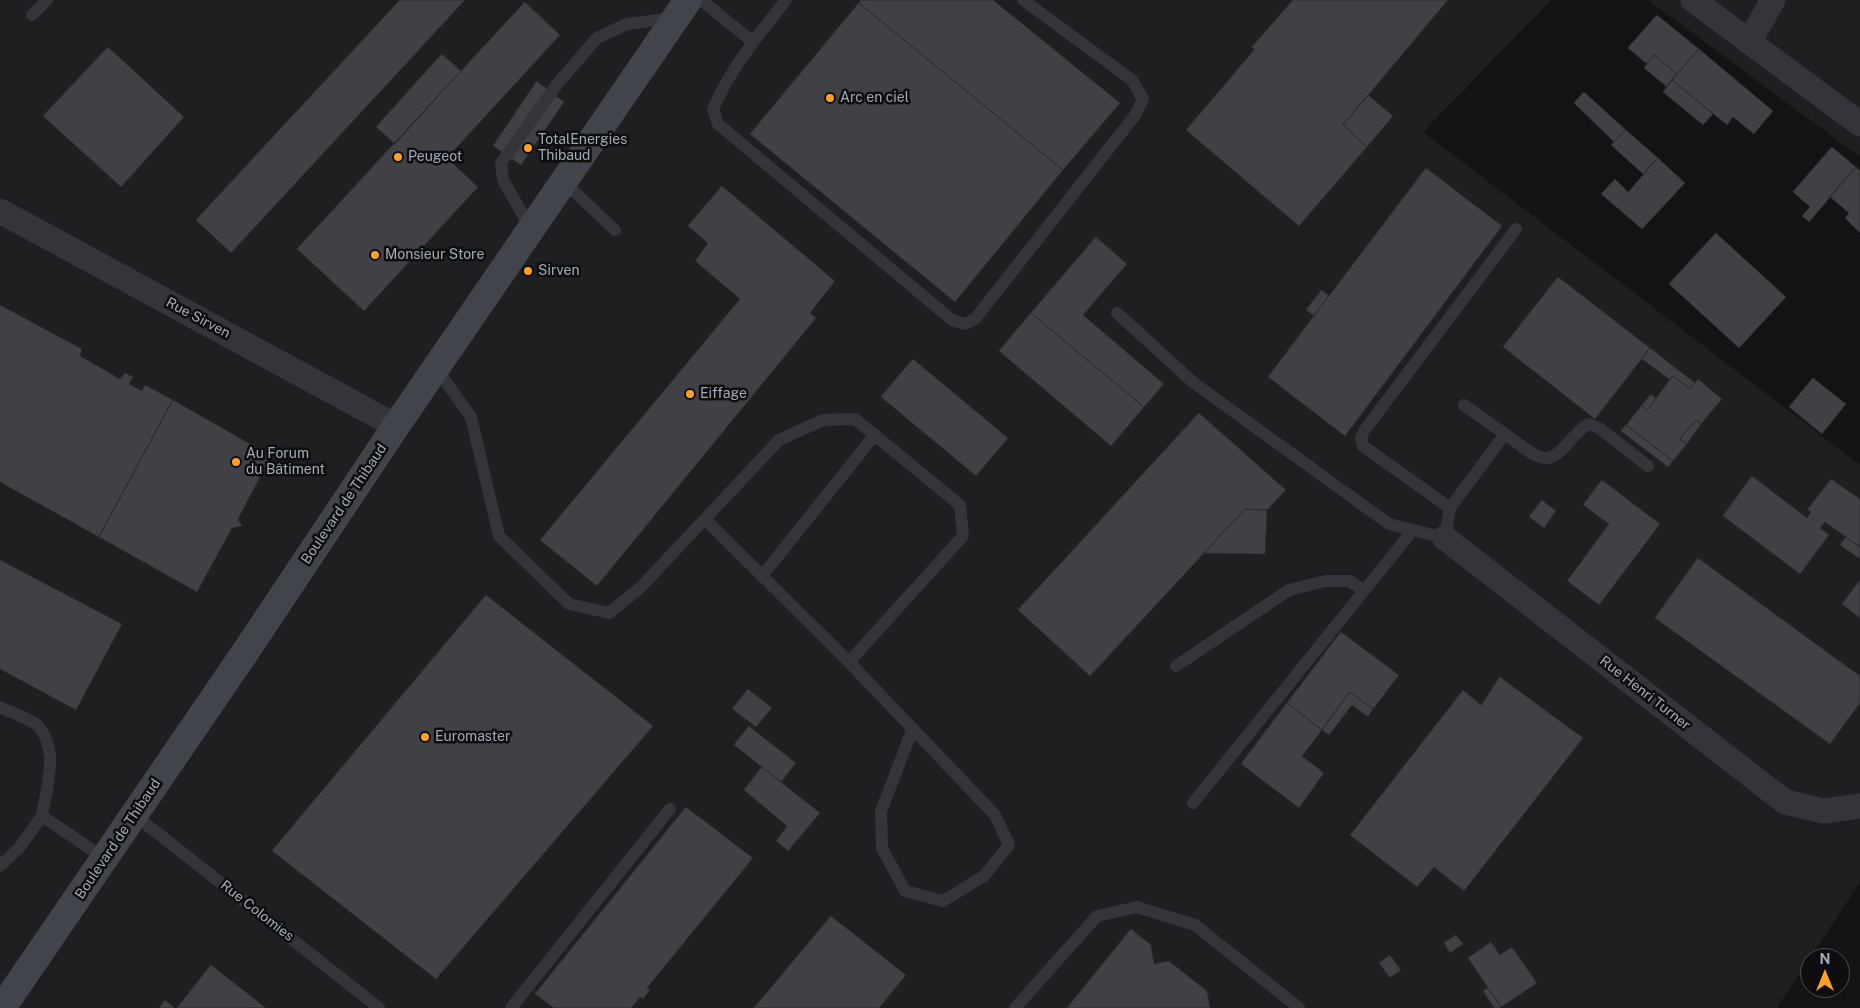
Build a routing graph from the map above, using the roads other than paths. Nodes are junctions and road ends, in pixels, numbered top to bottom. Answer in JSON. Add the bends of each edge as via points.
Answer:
{"nodes":[{"id":1,"x":47,"y":0,"type":"edge"},
{"id":2,"x":701,"y":0,"type":"edge"},
{"id":3,"x":786,"y":0,"type":"edge"},
{"id":4,"x":1022,"y":0,"type":"edge"},
{"id":5,"x":1693,"y":0,"type":"edge"},
{"id":6,"x":1773,"y":0,"type":"edge"},
{"id":7,"x":682,"y":9,"type":"edge"},
{"id":8,"x":32,"y":15,"type":"dead end"},
{"id":9,"x":753,"y":42,"type":"junction"},
{"id":10,"x":1749,"y":42,"type":"junction"},
{"id":11,"x":1860,"y":124,"type":"edge"},
{"id":12,"x":564,"y":182,"type":"junction"},
{"id":13,"x":0,"y":211,"type":"edge"},
{"id":14,"x":532,"y":229,"type":"junction"},
{"id":15,"x":1516,"y":229,"type":"dead end"},
{"id":16,"x":615,"y":230,"type":"dead end"},
{"id":17,"x":1117,"y":313,"type":"dead end"},
{"id":18,"x":436,"y":368,"type":"junction"},
{"id":19,"x":1464,"y":405,"type":"dead end"},
{"id":20,"x":396,"y":426,"type":"junction"},
{"id":21,"x":1505,"y":434,"type":"junction"},
{"id":22,"x":874,"y":436,"type":"junction"},
{"id":23,"x":1648,"y":466,"type":"dead end"},
{"id":24,"x":1450,"y":508,"type":"junction"},
{"id":25,"x":705,"y":519,"type":"junction"},
{"id":26,"x":1413,"y":530,"type":"junction"},
{"id":27,"x":1445,"y":538,"type":"junction"},
{"id":28,"x":762,"y":576,"type":"junction"},
{"id":29,"x":1364,"y":591,"type":"junction"},
{"id":30,"x":849,"y":662,"type":"junction"},
{"id":31,"x":1176,"y":666,"type":"dead end"},
{"id":32,"x":0,"y":707,"type":"edge"},
{"id":33,"x":912,"y":728,"type":"junction"},
{"id":34,"x":1193,"y":803,"type":"dead end"},
{"id":35,"x":1860,"y":806,"type":"edge"},
{"id":36,"x":670,"y":809,"type":"dead end"},
{"id":37,"x":42,"y":816,"type":"junction"},
{"id":38,"x":134,"y":816,"type":"junction"},
{"id":39,"x":104,"y":858,"type":"junction"},
{"id":40,"x":0,"y":866,"type":"edge"},
{"id":41,"x":2,"y":1008,"type":"edge"},
{"id":42,"x":379,"y":1008,"type":"edge"},
{"id":43,"x":511,"y":1008,"type":"edge"},
{"id":44,"x":1015,"y":1008,"type":"edge"},
{"id":45,"x":1299,"y":1008,"type":"edge"}],
"edges":[{"from":1,"to":8,"type":"lane"},
{"from":2,"to":9,"type":"lane"},
{"from":3,"to":9,"type":"lane"},
{"from":4,"to":9,"type":"lane","via":[[1132,80],[1143,99],[1136,114],[975,319],[965,324],[952,320],[718,124],[713,110],[720,92]]},
{"from":5,"to":10,"type":"street"},
{"from":6,"to":10,"type":"street"},
{"from":7,"to":12,"type":"street","name":"Boulevard de Thibaud"},
{"from":7,"to":14,"type":"lane","via":[[627,24],[597,38],[558,83],[501,162],[503,180]]},
{"from":10,"to":11,"type":"street"},
{"from":12,"to":14,"type":"street","name":"Boulevard de Thibaud"},
{"from":12,"to":16,"type":"lane"},
{"from":13,"to":20,"type":"street","name":"Rue Sirven"},
{"from":14,"to":18,"type":"street","name":"Boulevard de Thibaud"},
{"from":15,"to":24,"type":"lane","via":[[1364,431],[1362,438],[1363,446]]},
{"from":17,"to":26,"type":"lane","via":[[1194,383],[1389,524]]},
{"from":18,"to":20,"type":"street","name":"Boulevard de Thibaud"},
{"from":18,"to":25,"type":"lane","via":[[470,417],[499,536],[569,604],[609,613],[641,587]]},
{"from":19,"to":21,"type":"lane"},
{"from":20,"to":38,"type":"street","name":"Boulevard de Thibaud"},
{"from":21,"to":23,"type":"lane","via":[[1533,454],[1545,458],[1556,456],[1581,428],[1589,424],[1600,428]]},
{"from":21,"to":24,"type":"lane"},
{"from":22,"to":25,"type":"lane","via":[[855,419],[824,420],[779,440]]},
{"from":22,"to":28,"type":"lane"},
{"from":22,"to":30,"type":"lane","via":[[960,505],[963,536]]},
{"from":24,"to":27,"type":"lane"},
{"from":25,"to":28,"type":"lane"},
{"from":26,"to":27,"type":"lane"},
{"from":26,"to":29,"type":"lane"},
{"from":27,"to":35,"type":"street","name":"Rue Henri Turner","via":[[1785,802],[1824,811]]},
{"from":28,"to":30,"type":"lane"},
{"from":29,"to":31,"type":"lane","via":[[1350,581],[1325,581],[1289,590]]},
{"from":29,"to":34,"type":"lane"},
{"from":30,"to":33,"type":"lane"},
{"from":32,"to":37,"type":"lane","via":[[37,726],[48,744],[50,760]]},
{"from":33,"to":33,"type":"lane","via":[[881,811],[882,848],[905,891],[943,901],[984,876],[1009,845],[995,815]]},
{"from":36,"to":43,"type":"lane"},
{"from":37,"to":39,"type":"lane"},
{"from":37,"to":40,"type":"lane","via":[[20,847]]},
{"from":38,"to":39,"type":"street","name":"Boulevard de Thibaud"},
{"from":38,"to":42,"type":"lane","name":"Rue Colomies"},
{"from":39,"to":41,"type":"street","name":"Boulevard de Thibaud"},
{"from":44,"to":45,"type":"lane","via":[[1096,916],[1137,906],[1195,925]]}]}
